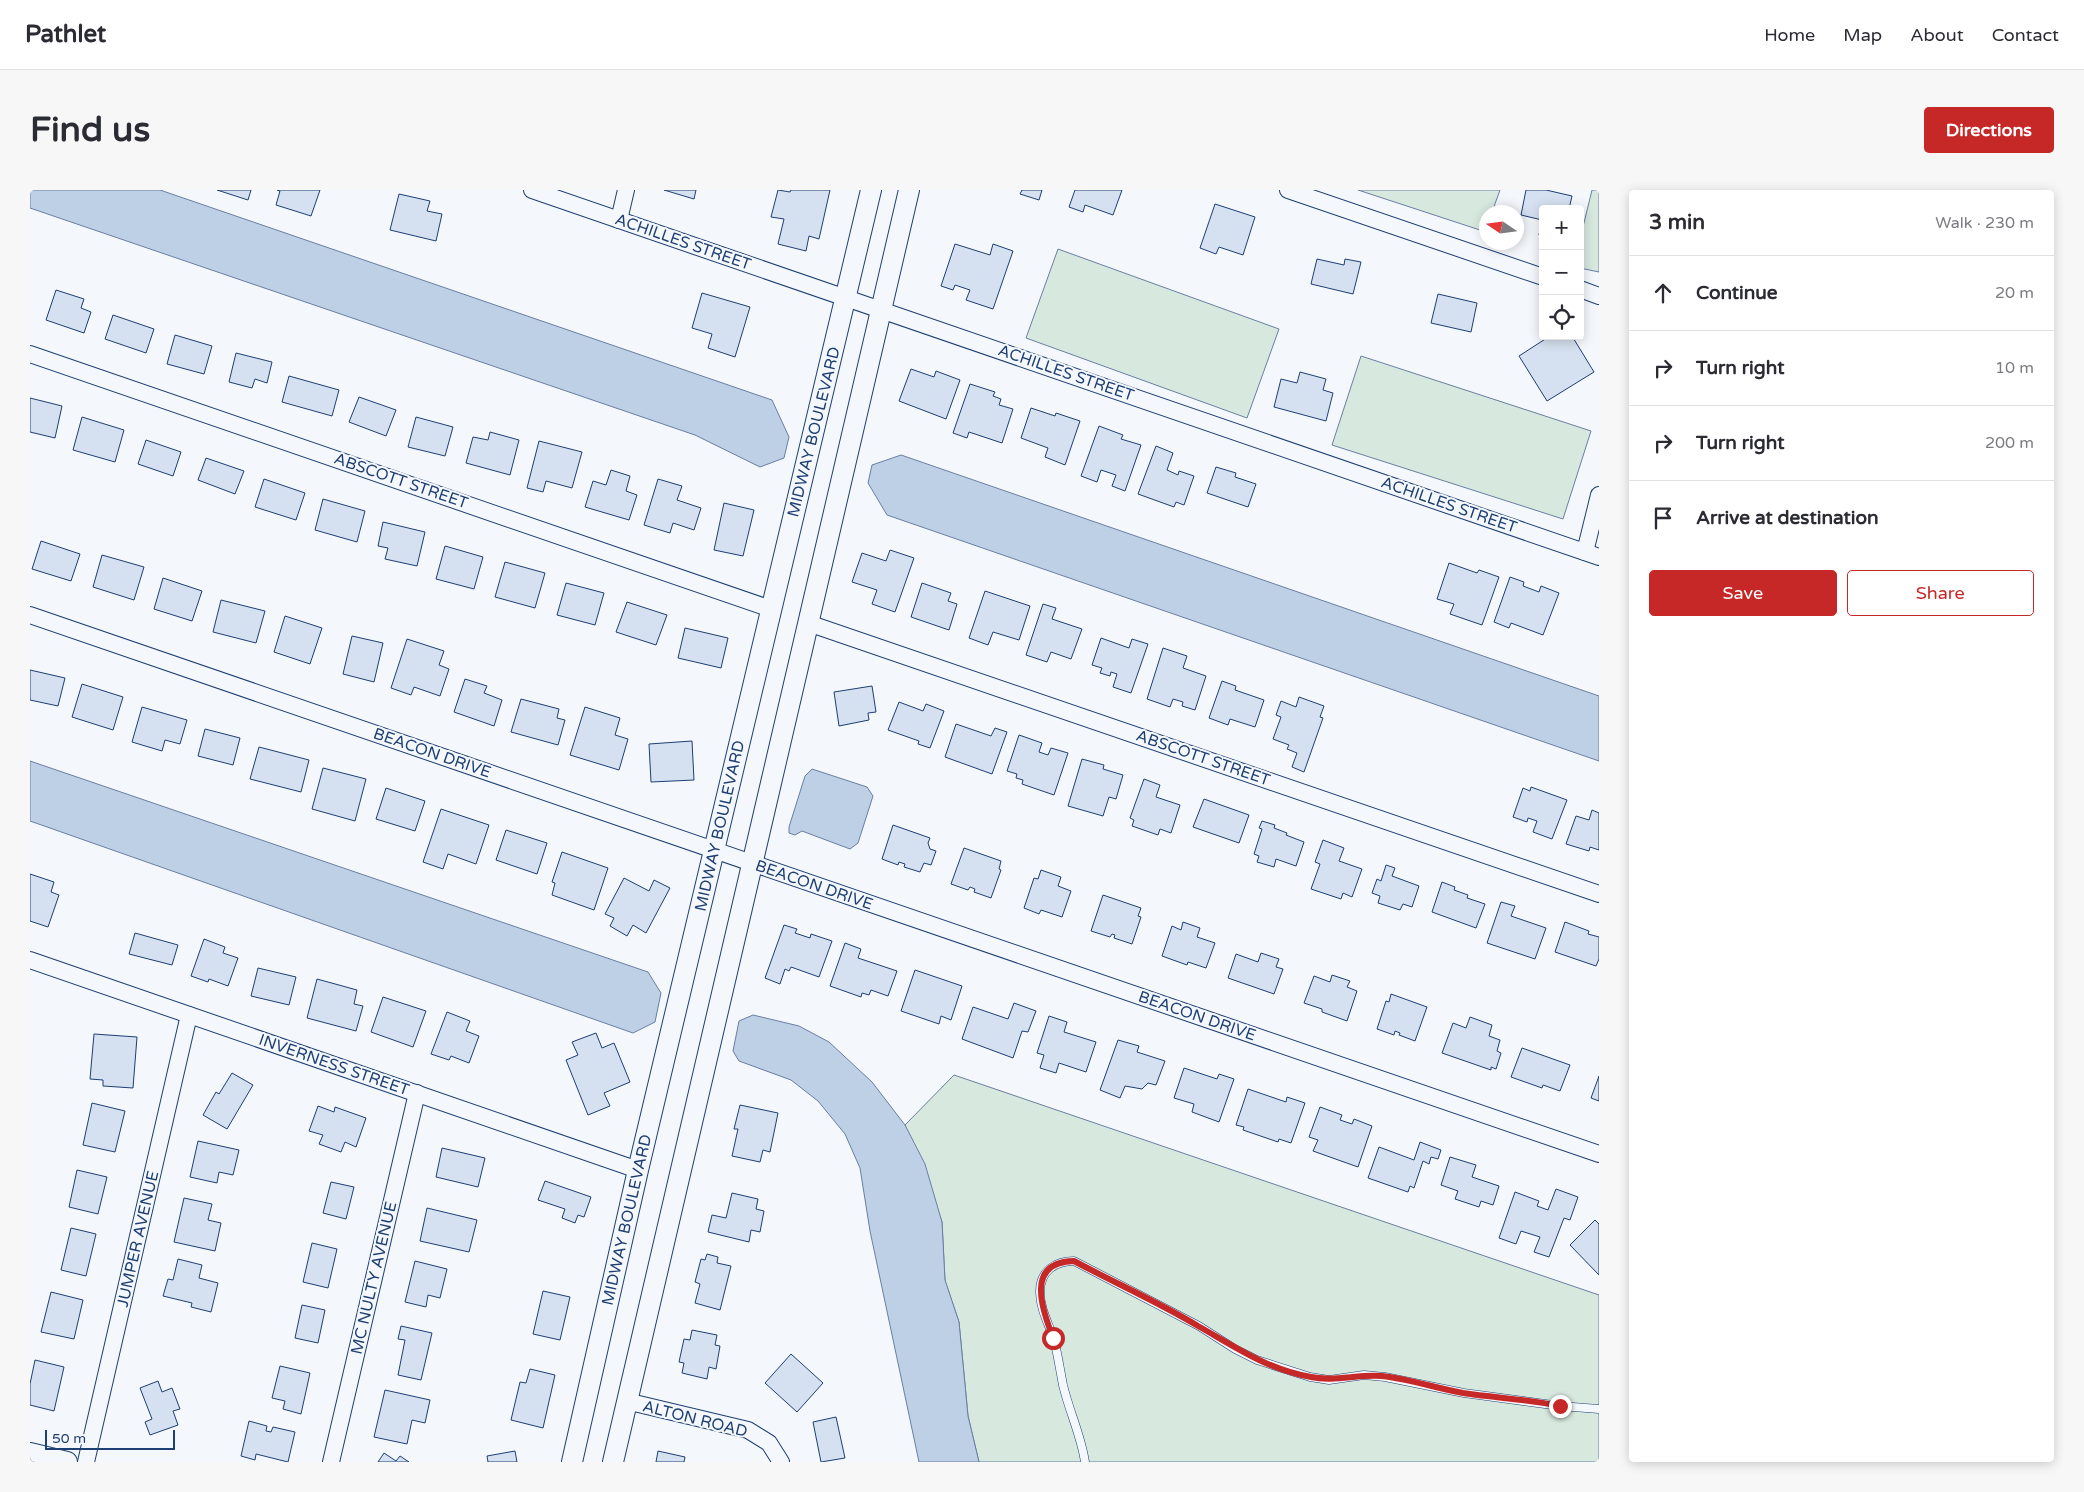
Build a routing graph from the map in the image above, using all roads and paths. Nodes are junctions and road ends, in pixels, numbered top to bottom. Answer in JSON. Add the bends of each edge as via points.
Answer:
{"nodes":[{"id":1,"x":532,"y":190,"type":"edge"},
{"id":2,"x":626,"y":190,"type":"edge"},
{"id":3,"x":871,"y":190,"type":"edge"},
{"id":4,"x":909,"y":190,"type":"edge"},
{"id":5,"x":1288,"y":190,"type":"edge"},
{"id":6,"x":619,"y":220,"type":"junction"},
{"id":7,"x":1539,"y":276,"type":"edge"},
{"id":8,"x":1584,"y":291,"type":"edge"},
{"id":9,"x":1599,"y":296,"type":"edge"},
{"id":10,"x":846,"y":298,"type":"junction"},
{"id":11,"x":881,"y":310,"type":"junction"},
{"id":12,"x":30,"y":354,"type":"edge"},
{"id":13,"x":1599,"y":495,"type":"edge"},
{"id":14,"x":1592,"y":554,"type":"edge"},
{"id":15,"x":771,"y":609,"type":"junction"},
{"id":16,"x":30,"y":615,"type":"edge"},
{"id":17,"x":808,"y":623,"type":"junction"},
{"id":18,"x":714,"y":850,"type":"junction"},
{"id":19,"x":751,"y":863,"type":"junction"},
{"id":20,"x":1599,"y":894,"type":"edge"},
{"id":21,"x":30,"y":960,"type":"edge"},
{"id":22,"x":189,"y":1015,"type":"junction"},
{"id":23,"x":417,"y":1093,"type":"junction"},
{"id":24,"x":1599,"y":1154,"type":"edge"},
{"id":25,"x":638,"y":1170,"type":"junction"},
{"id":26,"x":626,"y":1401,"type":"junction"},
{"id":27,"x":1599,"y":1409,"type":"edge"},
{"id":28,"x":30,"y":1453,"type":"edge"},
{"id":29,"x":67,"y":1462,"type":"edge"},
{"id":30,"x":86,"y":1462,"type":"edge"},
{"id":31,"x":331,"y":1462,"type":"edge"},
{"id":32,"x":572,"y":1462,"type":"edge"},
{"id":33,"x":613,"y":1462,"type":"edge"},
{"id":34,"x":781,"y":1462,"type":"edge"},
{"id":35,"x":1085,"y":1462,"type":"edge"}],
"edges":[{"from":1,"to":6,"type":"street","name":"ACHILLES STREET"},
{"from":2,"to":6,"type":"street"},
{"from":3,"to":10,"type":"street","name":"MIDWAY BOULEVARD"},
{"from":4,"to":11,"type":"street"},
{"from":5,"to":7,"type":"street"},
{"from":6,"to":10,"type":"street","name":"ACHILLES STREET"},
{"from":8,"to":9,"type":"street"},
{"from":10,"to":11,"type":"street","name":"ACHILLES STREET"},
{"from":10,"to":15,"type":"street","name":"MIDWAY BOULEVARD"},
{"from":11,"to":14,"type":"street","name":"ACHILLES STREET"},
{"from":11,"to":17,"type":"street"},
{"from":12,"to":15,"type":"street","name":"ABSCOTT STREET"},
{"from":13,"to":14,"type":"street"},
{"from":15,"to":18,"type":"street","name":"MIDWAY BOULEVARD"},
{"from":16,"to":18,"type":"street","name":"BEACON DRIVE"},
{"from":17,"to":19,"type":"street"},
{"from":17,"to":20,"type":"street","name":"ABSCOTT STREET"},
{"from":18,"to":19,"type":"street","name":"BEACON DRIVE"},
{"from":18,"to":25,"type":"street","name":"MIDWAY BOULEVARD"},
{"from":19,"to":24,"type":"street","name":"BEACON DRIVE"},
{"from":19,"to":26,"type":"street"},
{"from":21,"to":22,"type":"street","name":"INVERNESS STREET"},
{"from":22,"to":23,"type":"street","name":"INVERNESS STREET"},
{"from":22,"to":30,"type":"street","name":"JUMPER AVENUE"},
{"from":23,"to":25,"type":"street","name":"INVERNESS STREET"},
{"from":23,"to":31,"type":"street","name":"MC NULTY AVENUE"},
{"from":25,"to":32,"type":"street","name":"MIDWAY BOULEVARD"},
{"from":26,"to":33,"type":"street"},
{"from":26,"to":34,"type":"street","name":"ALTON ROAD","via":[[748,1430],[769,1443]]},
{"from":27,"to":35,"type":"lane","via":[[1464,1393],[1385,1376],[1329,1380],[1310,1377],[1257,1360],[1074,1261],[1062,1261],[1052,1266],[1043,1278],[1040,1292]]},
{"from":28,"to":29,"type":"street"}]}
